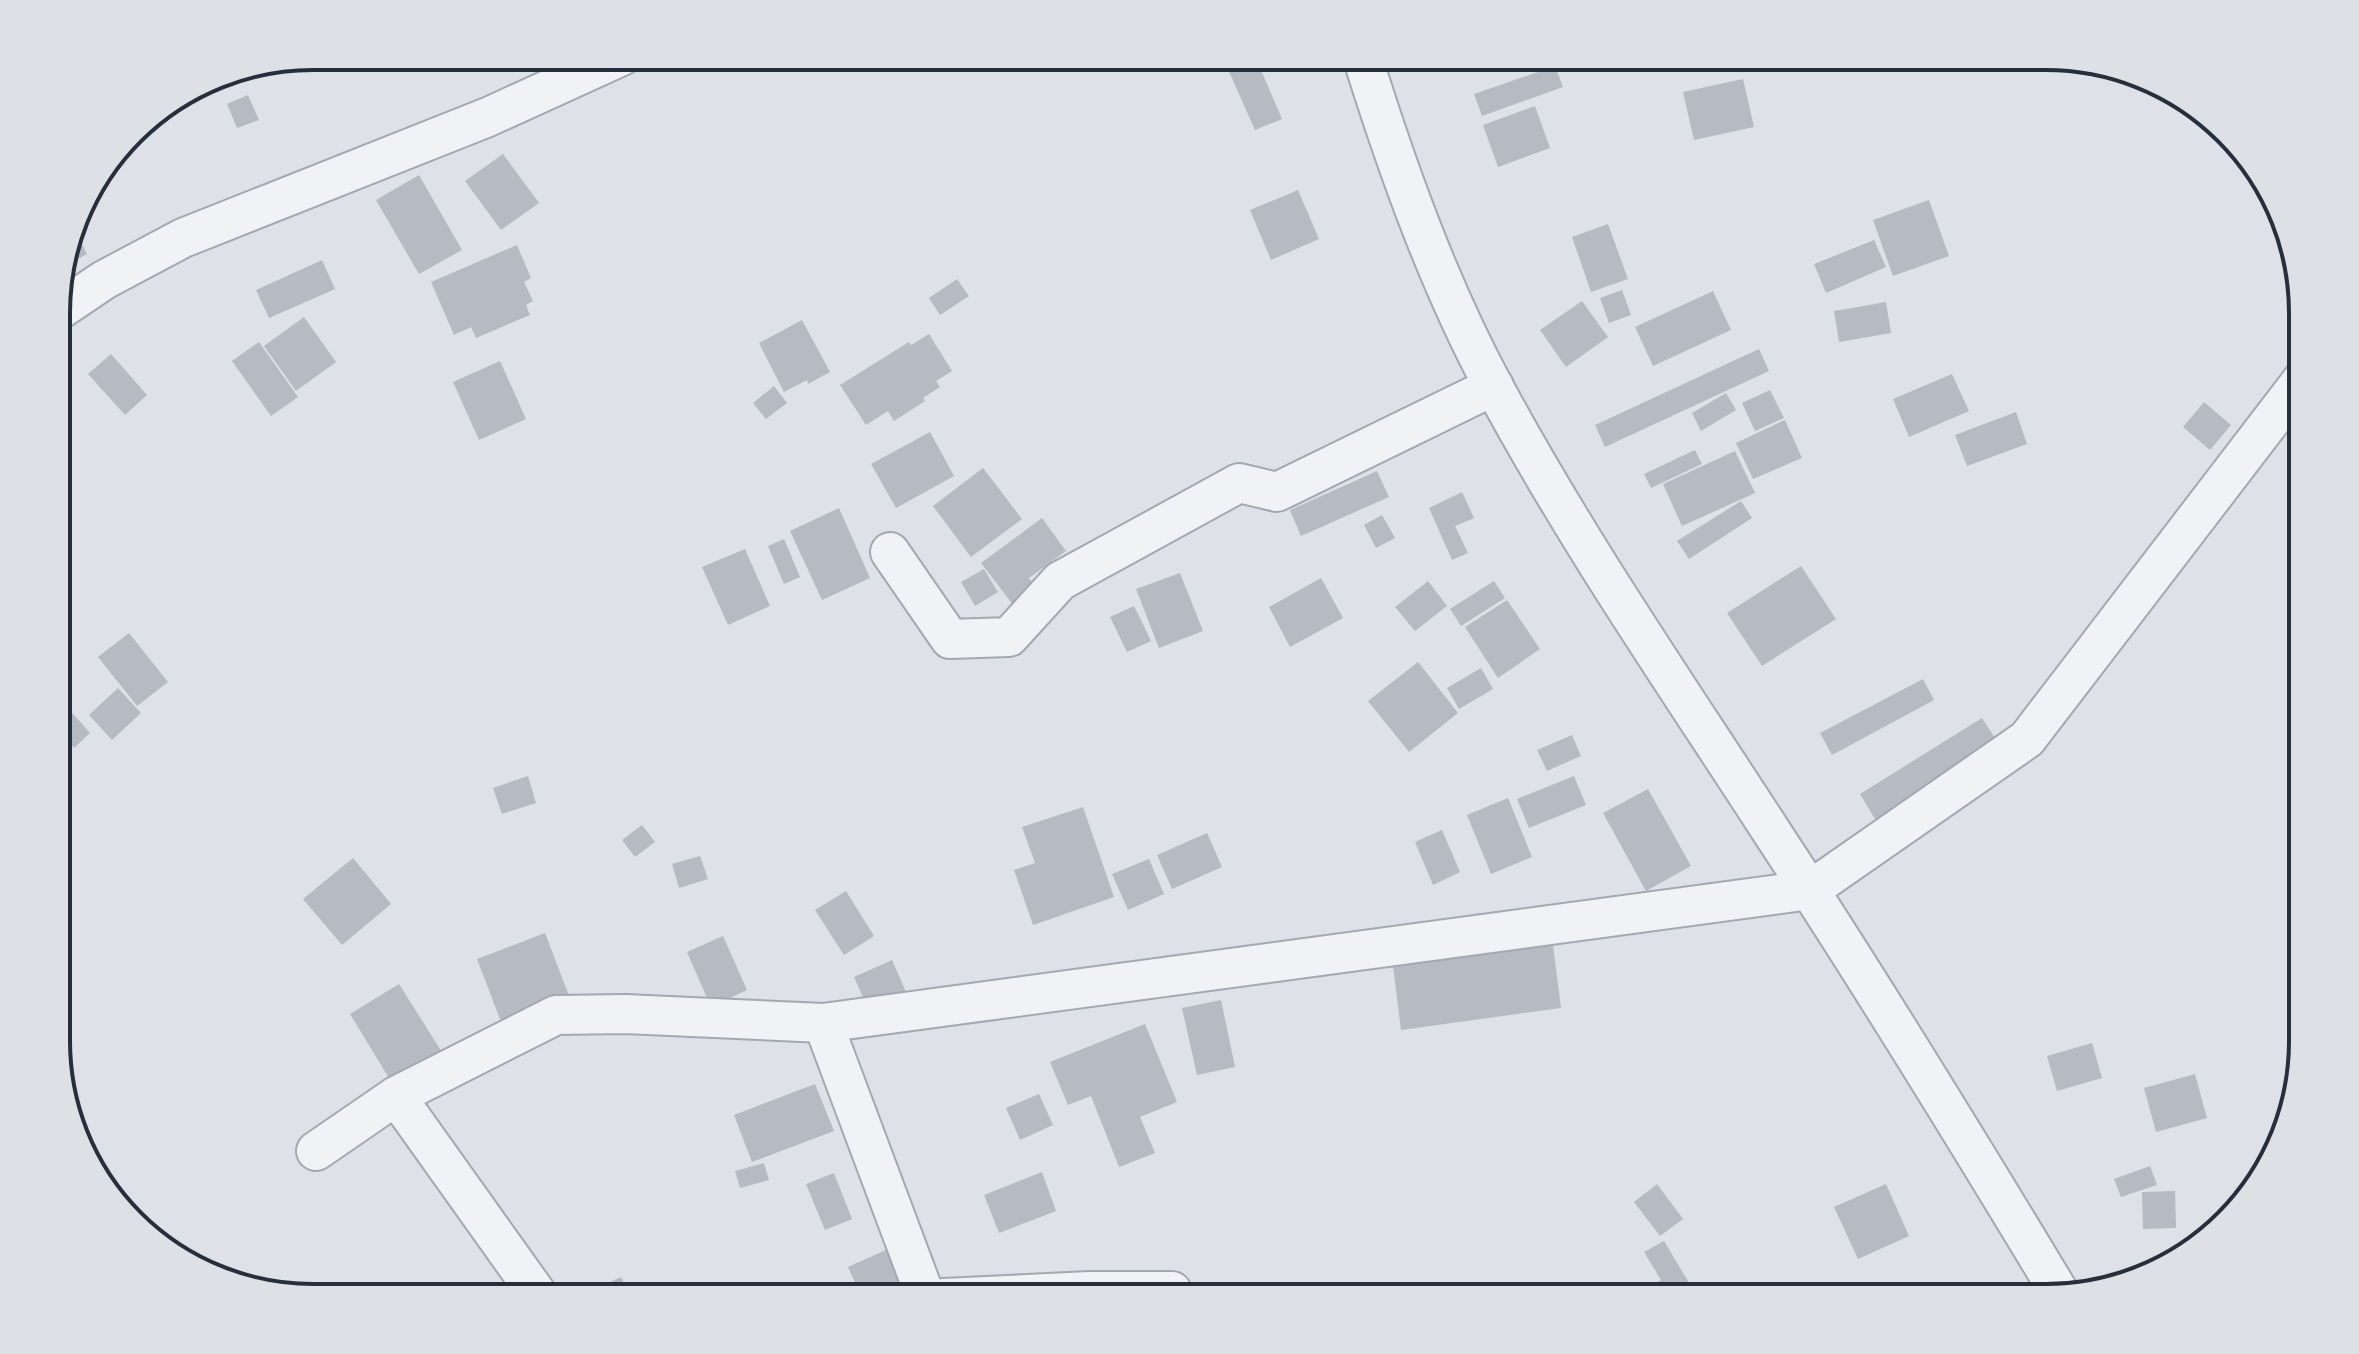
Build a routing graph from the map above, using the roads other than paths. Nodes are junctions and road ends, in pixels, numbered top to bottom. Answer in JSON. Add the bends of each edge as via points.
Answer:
{"nodes":[{"id":1,"x":591,"y":70,"type":"edge"},
{"id":2,"x":1366,"y":70,"type":"edge"},
{"id":3,"x":71,"y":302,"type":"edge"},
{"id":4,"x":1494,"y":386,"type":"junction"},
{"id":5,"x":2288,"y":398,"type":"edge"},
{"id":6,"x":890,"y":552,"type":"dead end"},
{"id":7,"x":1810,"y":890,"type":"junction"},
{"id":8,"x":823,"y":1023,"type":"junction"},
{"id":9,"x":396,"y":1096,"type":"junction"},
{"id":10,"x":316,"y":1151,"type":"dead end"},
{"id":11,"x":2054,"y":1283,"type":"edge"},
{"id":12,"x":530,"y":1284,"type":"edge"},
{"id":13,"x":921,"y":1284,"type":"edge"}],
"edges":[{"from":1,"to":3,"type":"street","via":[[488,117],[183,238]]},
{"from":2,"to":4,"type":"street","via":[[1442,276]]},
{"from":4,"to":6,"type":"street","via":[[1277,492],[1239,483],[1060,581],[1009,637],[950,639]]},
{"from":4,"to":7,"type":"street","via":[[1575,529]]},
{"from":5,"to":7,"type":"street","via":[[2027,739]]},
{"from":7,"to":8,"type":"street"},
{"from":7,"to":11,"type":"street"},
{"from":8,"to":9,"type":"street","via":[[556,1015]]},
{"from":8,"to":13,"type":"street"},
{"from":9,"to":10,"type":"street"},
{"from":9,"to":12,"type":"street"}]}
